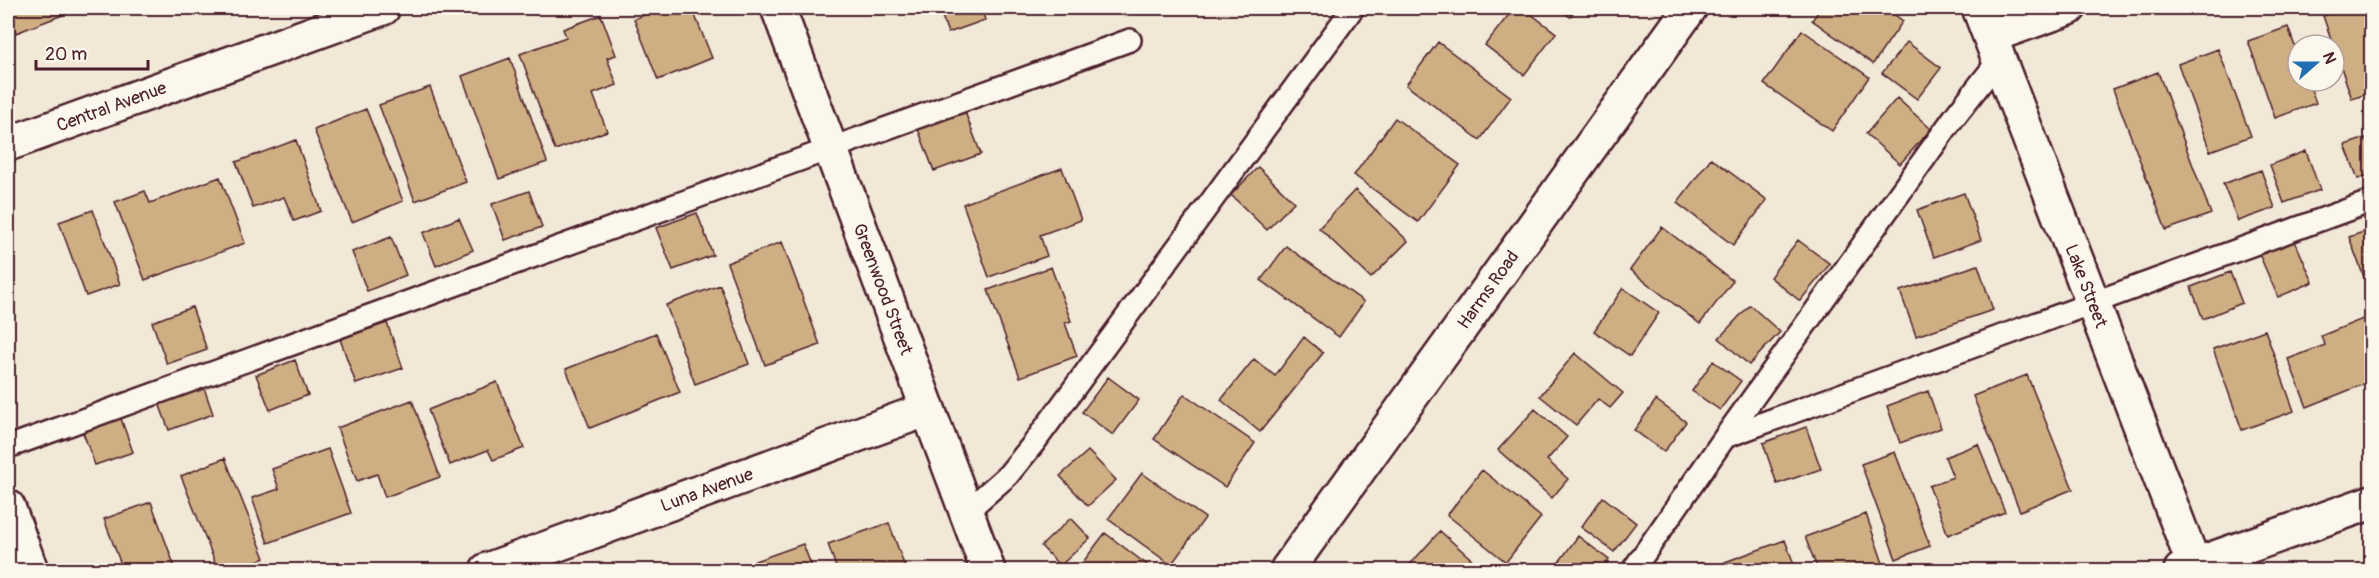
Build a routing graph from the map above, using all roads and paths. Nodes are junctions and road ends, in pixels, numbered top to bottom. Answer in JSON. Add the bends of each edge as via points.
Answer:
{"nodes":[{"id":1,"x":383,"y":8,"type":"edge"},
{"id":2,"x":778,"y":8,"type":"edge"},
{"id":3,"x":1353,"y":8,"type":"edge"},
{"id":4,"x":1690,"y":8,"type":"edge"},
{"id":5,"x":2069,"y":8,"type":"edge"},
{"id":6,"x":1990,"y":35,"type":"edge"},
{"id":7,"x":1131,"y":39,"type":"dead end"},
{"id":8,"x":8,"y":144,"type":"edge"},
{"id":9,"x":832,"y":148,"type":"junction"},
{"id":10,"x":2372,"y":201,"type":"edge"},
{"id":11,"x":2093,"y":302,"type":"junction"},
{"id":12,"x":928,"y":409,"type":"junction"},
{"id":13,"x":1725,"y":437,"type":"junction"},
{"id":14,"x":8,"y":447,"type":"edge"},
{"id":15,"x":2372,"y":502,"type":"edge"},
{"id":16,"x":8,"y":507,"type":"edge"},
{"id":17,"x":966,"y":513,"type":"junction"},
{"id":18,"x":2190,"y":569,"type":"edge"},
{"id":19,"x":31,"y":570,"type":"edge"},
{"id":20,"x":487,"y":570,"type":"edge"},
{"id":21,"x":988,"y":570,"type":"edge"},
{"id":22,"x":1287,"y":570,"type":"edge"},
{"id":23,"x":1633,"y":570,"type":"edge"}],
"edges":[{"from":1,"to":8,"type":"street","name":"Central Avenue"},
{"from":2,"to":9,"type":"street","name":"Greenwood Street"},
{"from":3,"to":17,"type":"lane","via":[[1034,443],[1008,475]]},
{"from":4,"to":22,"type":"street","name":"Harms Road"},
{"from":5,"to":6,"type":"street"},
{"from":6,"to":11,"type":"street","name":"Lake Street"},
{"from":6,"to":13,"type":"lane","via":[[1955,116]]},
{"from":7,"to":9,"type":"lane"},
{"from":9,"to":12,"type":"street","name":"Greenwood Street"},
{"from":9,"to":14,"type":"lane"},
{"from":10,"to":11,"type":"lane"},
{"from":11,"to":13,"type":"lane"},
{"from":11,"to":18,"type":"street","name":"Lake Street"},
{"from":12,"to":17,"type":"street","name":"Greenwood Street"},
{"from":12,"to":20,"type":"street","name":"Luna Avenue"},
{"from":13,"to":23,"type":"lane"},
{"from":15,"to":18,"type":"street"},
{"from":16,"to":19,"type":"street"},
{"from":17,"to":21,"type":"street","name":"Greenwood Street"}]}
